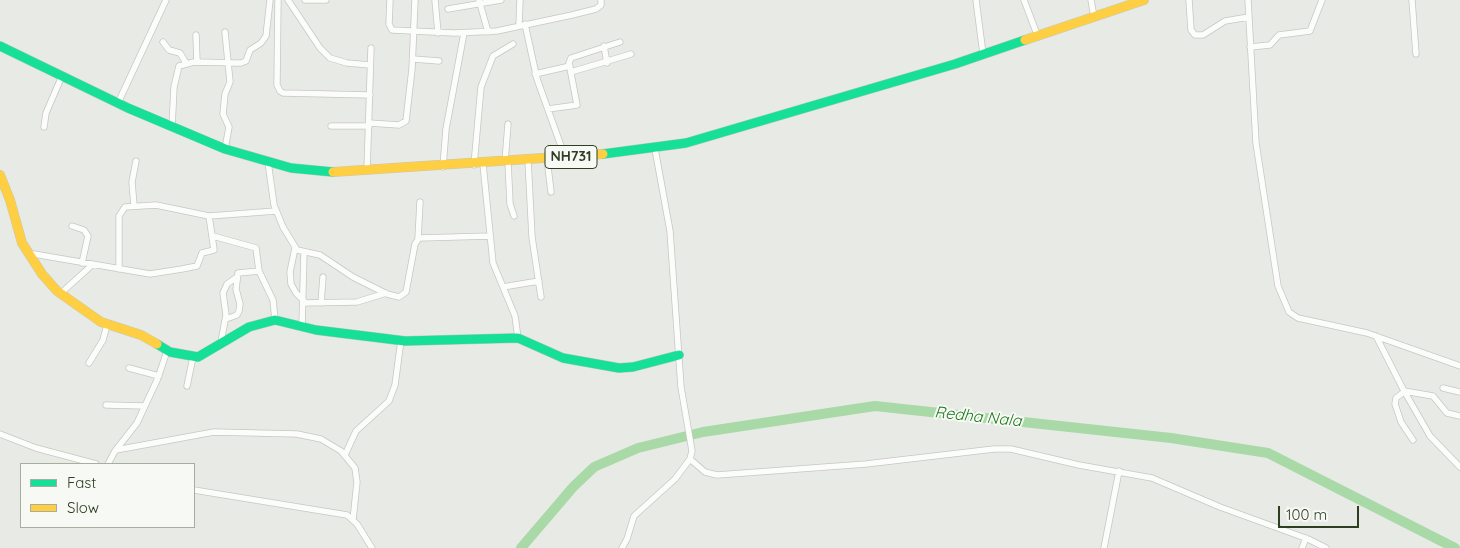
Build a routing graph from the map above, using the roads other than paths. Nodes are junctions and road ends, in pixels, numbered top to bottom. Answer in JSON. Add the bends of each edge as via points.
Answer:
{"nodes":[{"id":1,"x":166,"y":0,"type":"edge"},
{"id":2,"x":270,"y":0,"type":"edge"},
{"id":3,"x":278,"y":0,"type":"edge"},
{"id":4,"x":288,"y":0,"type":"edge"},
{"id":5,"x":305,"y":0,"type":"edge"},
{"id":6,"x":326,"y":0,"type":"edge"},
{"id":7,"x":390,"y":0,"type":"edge"},
{"id":8,"x":415,"y":0,"type":"edge"},
{"id":9,"x":435,"y":0,"type":"edge"},
{"id":10,"x":501,"y":0,"type":"edge"},
{"id":11,"x":520,"y":0,"type":"edge"},
{"id":12,"x":601,"y":0,"type":"edge"},
{"id":13,"x":976,"y":0,"type":"edge"},
{"id":14,"x":1024,"y":0,"type":"edge"},
{"id":15,"x":1091,"y":0,"type":"edge"},
{"id":16,"x":1144,"y":0,"type":"edge"},
{"id":17,"x":1189,"y":0,"type":"edge"},
{"id":18,"x":1248,"y":0,"type":"edge"},
{"id":19,"x":1322,"y":0,"type":"edge"},
{"id":20,"x":1412,"y":0,"type":"edge"},
{"id":21,"x":479,"y":2,"type":"edge"},
{"id":22,"x":1121,"y":4,"type":"edge"},
{"id":23,"x":448,"y":9,"type":"dead end"},
{"id":24,"x":1094,"y":17,"type":"junction"},
{"id":25,"x":1249,"y":17,"type":"junction"},
{"id":26,"x":522,"y":25,"type":"junction"},
{"id":27,"x":415,"y":30,"type":"junction"},
{"id":28,"x":224,"y":32,"type":"dead end"},
{"id":29,"x":488,"y":32,"type":"junction"},
{"id":30,"x":438,"y":33,"type":"junction"},
{"id":31,"x":464,"y":33,"type":"junction"},
{"id":32,"x":196,"y":35,"type":"dead end"},
{"id":33,"x":1038,"y":36,"type":"junction"},
{"id":34,"x":163,"y":42,"type":"dead end"},
{"id":35,"x":620,"y":42,"type":"dead end"},
{"id":36,"x":513,"y":44,"type":"dead end"},
{"id":37,"x":0,"y":46,"type":"edge"},
{"id":38,"x":604,"y":46,"type":"junction"},
{"id":39,"x":1250,"y":46,"type":"junction"},
{"id":40,"x":371,"y":48,"type":"dead end"},
{"id":41,"x":631,"y":54,"type":"dead end"},
{"id":42,"x":983,"y":54,"type":"junction"},
{"id":43,"x":1416,"y":54,"type":"dead end"},
{"id":44,"x":413,"y":59,"type":"junction"},
{"id":45,"x":439,"y":61,"type":"dead end"},
{"id":46,"x":197,"y":62,"type":"junction"},
{"id":47,"x":186,"y":63,"type":"junction"},
{"id":48,"x":229,"y":63,"type":"junction"},
{"id":49,"x":607,"y":63,"type":"junction"},
{"id":50,"x":370,"y":65,"type":"junction"},
{"id":51,"x":570,"y":69,"type":"junction"},
{"id":52,"x":535,"y":74,"type":"junction"},
{"id":53,"x":62,"y":76,"type":"junction"},
{"id":54,"x":370,"y":95,"type":"junction"},
{"id":55,"x":118,"y":103,"type":"junction"},
{"id":56,"x":548,"y":109,"type":"junction"},
{"id":57,"x":369,"y":124,"type":"junction"},
{"id":58,"x":508,"y":124,"type":"dead end"},
{"id":59,"x":331,"y":126,"type":"dead end"},
{"id":60,"x":44,"y":127,"type":"dead end"},
{"id":61,"x":172,"y":127,"type":"junction"},
{"id":62,"x":225,"y":149,"type":"junction"},
{"id":63,"x":654,"y":149,"type":"junction"},
{"id":64,"x":565,"y":158,"type":"junction"},
{"id":65,"x":547,"y":159,"type":"junction"},
{"id":66,"x":528,"y":160,"type":"junction"},
{"id":67,"x":136,"y":161,"type":"dead end"},
{"id":68,"x":268,"y":162,"type":"junction"},
{"id":69,"x":507,"y":162,"type":"junction"},
{"id":70,"x":479,"y":164,"type":"junction"},
{"id":71,"x":443,"y":167,"type":"junction"},
{"id":72,"x":367,"y":171,"type":"junction"},
{"id":73,"x":0,"y":175,"type":"edge"},
{"id":74,"x":551,"y":192,"type":"dead end"},
{"id":75,"x":420,"y":202,"type":"dead end"},
{"id":76,"x":134,"y":206,"type":"junction"},
{"id":77,"x":276,"y":211,"type":"junction"},
{"id":78,"x":209,"y":216,"type":"junction"},
{"id":79,"x":514,"y":216,"type":"dead end"},
{"id":80,"x":72,"y":226,"type":"dead end"},
{"id":81,"x":213,"y":236,"type":"junction"},
{"id":82,"x":490,"y":236,"type":"junction"},
{"id":83,"x":418,"y":239,"type":"junction"},
{"id":84,"x":295,"y":248,"type":"junction"},
{"id":85,"x":304,"y":252,"type":"junction"},
{"id":86,"x":28,"y":253,"type":"junction"},
{"id":87,"x":82,"y":263,"type":"junction"},
{"id":88,"x":91,"y":266,"type":"junction"},
{"id":89,"x":120,"y":269,"type":"junction"},
{"id":90,"x":259,"y":271,"type":"junction"},
{"id":91,"x":237,"y":277,"type":"junction"},
{"id":92,"x":323,"y":277,"type":"dead end"},
{"id":93,"x":539,"y":281,"type":"junction"},
{"id":94,"x":503,"y":287,"type":"junction"},
{"id":95,"x":386,"y":293,"type":"junction"},
{"id":96,"x":60,"y":294,"type":"junction"},
{"id":97,"x":541,"y":297,"type":"dead end"},
{"id":98,"x":304,"y":302,"type":"junction"},
{"id":99,"x":321,"y":303,"type":"junction"},
{"id":100,"x":226,"y":319,"type":"junction"},
{"id":101,"x":275,"y":320,"type":"junction"},
{"id":102,"x":107,"y":325,"type":"junction"},
{"id":103,"x":302,"y":326,"type":"junction"},
{"id":104,"x":1376,"y":336,"type":"junction"},
{"id":105,"x":518,"y":338,"type":"junction"},
{"id":106,"x":401,"y":340,"type":"junction"},
{"id":107,"x":221,"y":342,"type":"junction"},
{"id":108,"x":167,"y":351,"type":"junction"},
{"id":109,"x":679,"y":355,"type":"junction"},
{"id":110,"x":193,"y":357,"type":"junction"},
{"id":111,"x":1460,"y":358,"type":"edge"},
{"id":112,"x":89,"y":363,"type":"dead end"},
{"id":113,"x":1459,"y":365,"type":"edge"},
{"id":114,"x":129,"y":368,"type":"dead end"},
{"id":115,"x":159,"y":376,"type":"junction"},
{"id":116,"x":187,"y":386,"type":"dead end"},
{"id":117,"x":1443,"y":388,"type":"dead end"},
{"id":118,"x":1404,"y":391,"type":"junction"},
{"id":119,"x":1460,"y":392,"type":"edge"},
{"id":120,"x":106,"y":405,"type":"dead end"},
{"id":121,"x":145,"y":406,"type":"junction"},
{"id":122,"x":1460,"y":415,"type":"edge"},
{"id":123,"x":0,"y":434,"type":"edge"},
{"id":124,"x":1413,"y":440,"type":"dead end"},
{"id":125,"x":116,"y":450,"type":"junction"},
{"id":126,"x":345,"y":455,"type":"junction"},
{"id":127,"x":690,"y":458,"type":"junction"},
{"id":128,"x":92,"y":463,"type":"edge"},
{"id":129,"x":108,"y":463,"type":"edge"},
{"id":130,"x":1460,"y":467,"type":"edge"},
{"id":131,"x":1119,"y":471,"type":"junction"},
{"id":132,"x":195,"y":490,"type":"edge"},
{"id":133,"x":353,"y":520,"type":"junction"},
{"id":134,"x":1306,"y":538,"type":"junction"},
{"id":135,"x":372,"y":548,"type":"edge"},
{"id":136,"x":622,"y":548,"type":"edge"},
{"id":137,"x":1104,"y":548,"type":"edge"},
{"id":138,"x":1302,"y":548,"type":"edge"},
{"id":139,"x":1326,"y":548,"type":"edge"}],
"edges":[{"from":1,"to":55,"type":"street"},
{"from":2,"to":48,"type":"street","via":[[265,39],[250,50],[246,61]]},
{"from":3,"to":54,"type":"street","via":[[277,85],[280,91]]},
{"from":4,"to":50,"type":"street","via":[[330,58]]},
{"from":5,"to":6,"type":"street"},
{"from":7,"to":27,"type":"street","via":[[391,29]]},
{"from":8,"to":27,"type":"street"},
{"from":9,"to":30,"type":"street"},
{"from":10,"to":21,"type":"street"},
{"from":11,"to":26,"type":"street"},
{"from":12,"to":26,"type":"street","via":[[596,9]]},
{"from":13,"to":42,"type":"street"},
{"from":14,"to":33,"type":"street"},
{"from":15,"to":24,"type":"street"},
{"from":16,"to":22,"type":"main road","number":"NH731"},
{"from":17,"to":25,"type":"street","via":[[1191,30],[1195,35],[1204,35],[1225,21]]},
{"from":18,"to":25,"type":"street"},
{"from":19,"to":39,"type":"street","via":[[1310,31],[1279,36],[1270,45]]},
{"from":20,"to":43,"type":"street"},
{"from":21,"to":23,"type":"street"},
{"from":21,"to":29,"type":"street"},
{"from":22,"to":24,"type":"main road","number":"NH731"},
{"from":24,"to":33,"type":"main road","number":"NH731"},
{"from":25,"to":39,"type":"street"},
{"from":26,"to":29,"type":"street"},
{"from":26,"to":52,"type":"street"},
{"from":27,"to":30,"type":"street"},
{"from":27,"to":44,"type":"street"},
{"from":28,"to":48,"type":"street"},
{"from":29,"to":31,"type":"street"},
{"from":30,"to":31,"type":"street"},
{"from":31,"to":71,"type":"street","via":[[446,128]]},
{"from":32,"to":46,"type":"street"},
{"from":33,"to":42,"type":"main road","number":"NH731"},
{"from":34,"to":47,"type":"street","via":[[169,50],[180,52]]},
{"from":35,"to":38,"type":"street"},
{"from":36,"to":70,"type":"street","via":[[493,56],[481,87]]},
{"from":37,"to":53,"type":"main road","number":"NH731"},
{"from":38,"to":49,"type":"street"},
{"from":38,"to":51,"type":"street","via":[[575,55],[570,60]]},
{"from":39,"to":104,"type":"street","via":[[1256,143],[1278,286],[1284,303],[1298,318]]},
{"from":40,"to":50,"type":"street"},
{"from":41,"to":49,"type":"street"},
{"from":42,"to":63,"type":"main road","number":"NH731","via":[[749,126]]},
{"from":44,"to":45,"type":"street"},
{"from":44,"to":57,"type":"street","via":[[406,121],[399,125]]},
{"from":46,"to":47,"type":"street"},
{"from":46,"to":48,"type":"street"},
{"from":47,"to":61,"type":"street","via":[[177,70]]},
{"from":48,"to":62,"type":"street","via":[[230,82],[225,92],[223,111],[229,127]]},
{"from":49,"to":51,"type":"street"},
{"from":50,"to":54,"type":"street"},
{"from":51,"to":52,"type":"street"},
{"from":51,"to":56,"type":"street","via":[[576,105]]},
{"from":52,"to":56,"type":"street"},
{"from":53,"to":55,"type":"main road","number":"NH731"},
{"from":53,"to":60,"type":"street","via":[[46,113]]},
{"from":54,"to":57,"type":"street"},
{"from":55,"to":61,"type":"main road","number":"NH731"},
{"from":56,"to":64,"type":"street"},
{"from":57,"to":59,"type":"street"},
{"from":57,"to":72,"type":"street"},
{"from":58,"to":69,"type":"street"},
{"from":61,"to":62,"type":"main road","number":"NH731"},
{"from":62,"to":68,"type":"main road","number":"NH731"},
{"from":63,"to":64,"type":"main road","number":"NH731"},
{"from":63,"to":109,"type":"street","via":[[671,239]]},
{"from":64,"to":65,"type":"main road","number":"NH731"},
{"from":65,"to":66,"type":"main road","number":"NH731"},
{"from":65,"to":74,"type":"street"},
{"from":66,"to":69,"type":"main road","number":"NH731"},
{"from":66,"to":93,"type":"street","via":[[532,238]]},
{"from":67,"to":76,"type":"street","via":[[132,182]]},
{"from":68,"to":72,"type":"main road","number":"NH731","via":[[310,170]]},
{"from":68,"to":77,"type":"street"},
{"from":69,"to":70,"type":"main road","number":"NH731"},
{"from":69,"to":79,"type":"street"},
{"from":70,"to":71,"type":"main road","number":"NH731"},
{"from":70,"to":82,"type":"street"},
{"from":71,"to":72,"type":"main road","number":"NH731"},
{"from":73,"to":86,"type":"main road"},
{"from":75,"to":83,"type":"street"},
{"from":76,"to":78,"type":"street","via":[[156,204]]},
{"from":76,"to":89,"type":"street","via":[[125,207],[119,216]]},
{"from":77,"to":78,"type":"street"},
{"from":77,"to":84,"type":"street"},
{"from":78,"to":81,"type":"street"},
{"from":80,"to":87,"type":"street","via":[[84,230],[88,236]]},
{"from":81,"to":89,"type":"street","via":[[214,250],[202,253],[197,266],[150,274]]},
{"from":81,"to":90,"type":"street","via":[[256,248]]},
{"from":82,"to":83,"type":"street"},
{"from":82,"to":94,"type":"street","via":[[494,263]]},
{"from":83,"to":95,"type":"street","via":[[405,295],[399,297]]},
{"from":84,"to":85,"type":"street"},
{"from":84,"to":98,"type":"street","via":[[291,284]]},
{"from":85,"to":95,"type":"street","via":[[320,255],[353,278]]},
{"from":85,"to":98,"type":"street"},
{"from":86,"to":87,"type":"street"},
{"from":86,"to":96,"type":"main road"},
{"from":87,"to":88,"type":"street"},
{"from":88,"to":89,"type":"street"},
{"from":88,"to":96,"type":"street"},
{"from":90,"to":91,"type":"street","via":[[241,271]]},
{"from":90,"to":101,"type":"street","via":[[272,294]]},
{"from":91,"to":100,"type":"street","via":[[227,284],[223,293]]},
{"from":91,"to":100,"type":"street","via":[[239,311]]},
{"from":92,"to":99,"type":"street"},
{"from":93,"to":94,"type":"street"},
{"from":93,"to":97,"type":"street"},
{"from":94,"to":105,"type":"street","via":[[517,322]]},
{"from":95,"to":99,"type":"street","via":[[357,302]]},
{"from":96,"to":102,"type":"main road"},
{"from":98,"to":99,"type":"street"},
{"from":98,"to":103,"type":"street"},
{"from":100,"to":107,"type":"street"},
{"from":101,"to":103,"type":"main road"},
{"from":101,"to":107,"type":"main road","via":[[249,327]]},
{"from":102,"to":108,"type":"main road","via":[[140,335]]},
{"from":102,"to":112,"type":"street","via":[[103,340]]},
{"from":103,"to":106,"type":"main road","via":[[325,332]]},
{"from":104,"to":113,"type":"street"},
{"from":104,"to":118,"type":"street"},
{"from":105,"to":106,"type":"main road"},
{"from":105,"to":109,"type":"main road","via":[[563,358],[619,368]]},
{"from":106,"to":126,"type":"street","via":[[395,386],[389,401],[356,431]]},
{"from":107,"to":110,"type":"main road","via":[[201,356]]},
{"from":108,"to":110,"type":"main road"},
{"from":108,"to":115,"type":"street"},
{"from":109,"to":127,"type":"street"},
{"from":110,"to":116,"type":"street"},
{"from":111,"to":113,"type":"street"},
{"from":114,"to":115,"type":"street"},
{"from":115,"to":121,"type":"street"},
{"from":117,"to":119,"type":"street"},
{"from":118,"to":122,"type":"street","via":[[1433,396],[1447,413]]},
{"from":118,"to":124,"type":"street","via":[[1396,398],[1395,404],[1401,422]]},
{"from":118,"to":130,"type":"street","via":[[1437,445]]},
{"from":120,"to":121,"type":"street"},
{"from":121,"to":125,"type":"street","via":[[137,423]]},
{"from":123,"to":128,"type":"street","via":[[36,448]]},
{"from":125,"to":126,"type":"street","via":[[228,431],[311,436],[329,443]]},
{"from":125,"to":129,"type":"street"},
{"from":126,"to":133,"type":"street","via":[[355,468],[357,482]]},
{"from":127,"to":131,"type":"street","via":[[704,472],[717,475],[884,463],[977,450],[1011,449]]},
{"from":127,"to":136,"type":"street","via":[[676,479],[634,516]]},
{"from":131,"to":134,"type":"street","via":[[1152,478],[1220,508]]},
{"from":131,"to":137,"type":"street"},
{"from":132,"to":133,"type":"street","via":[[339,513]]},
{"from":133,"to":135,"type":"street"},
{"from":134,"to":138,"type":"street"},
{"from":134,"to":139,"type":"street"}]}
